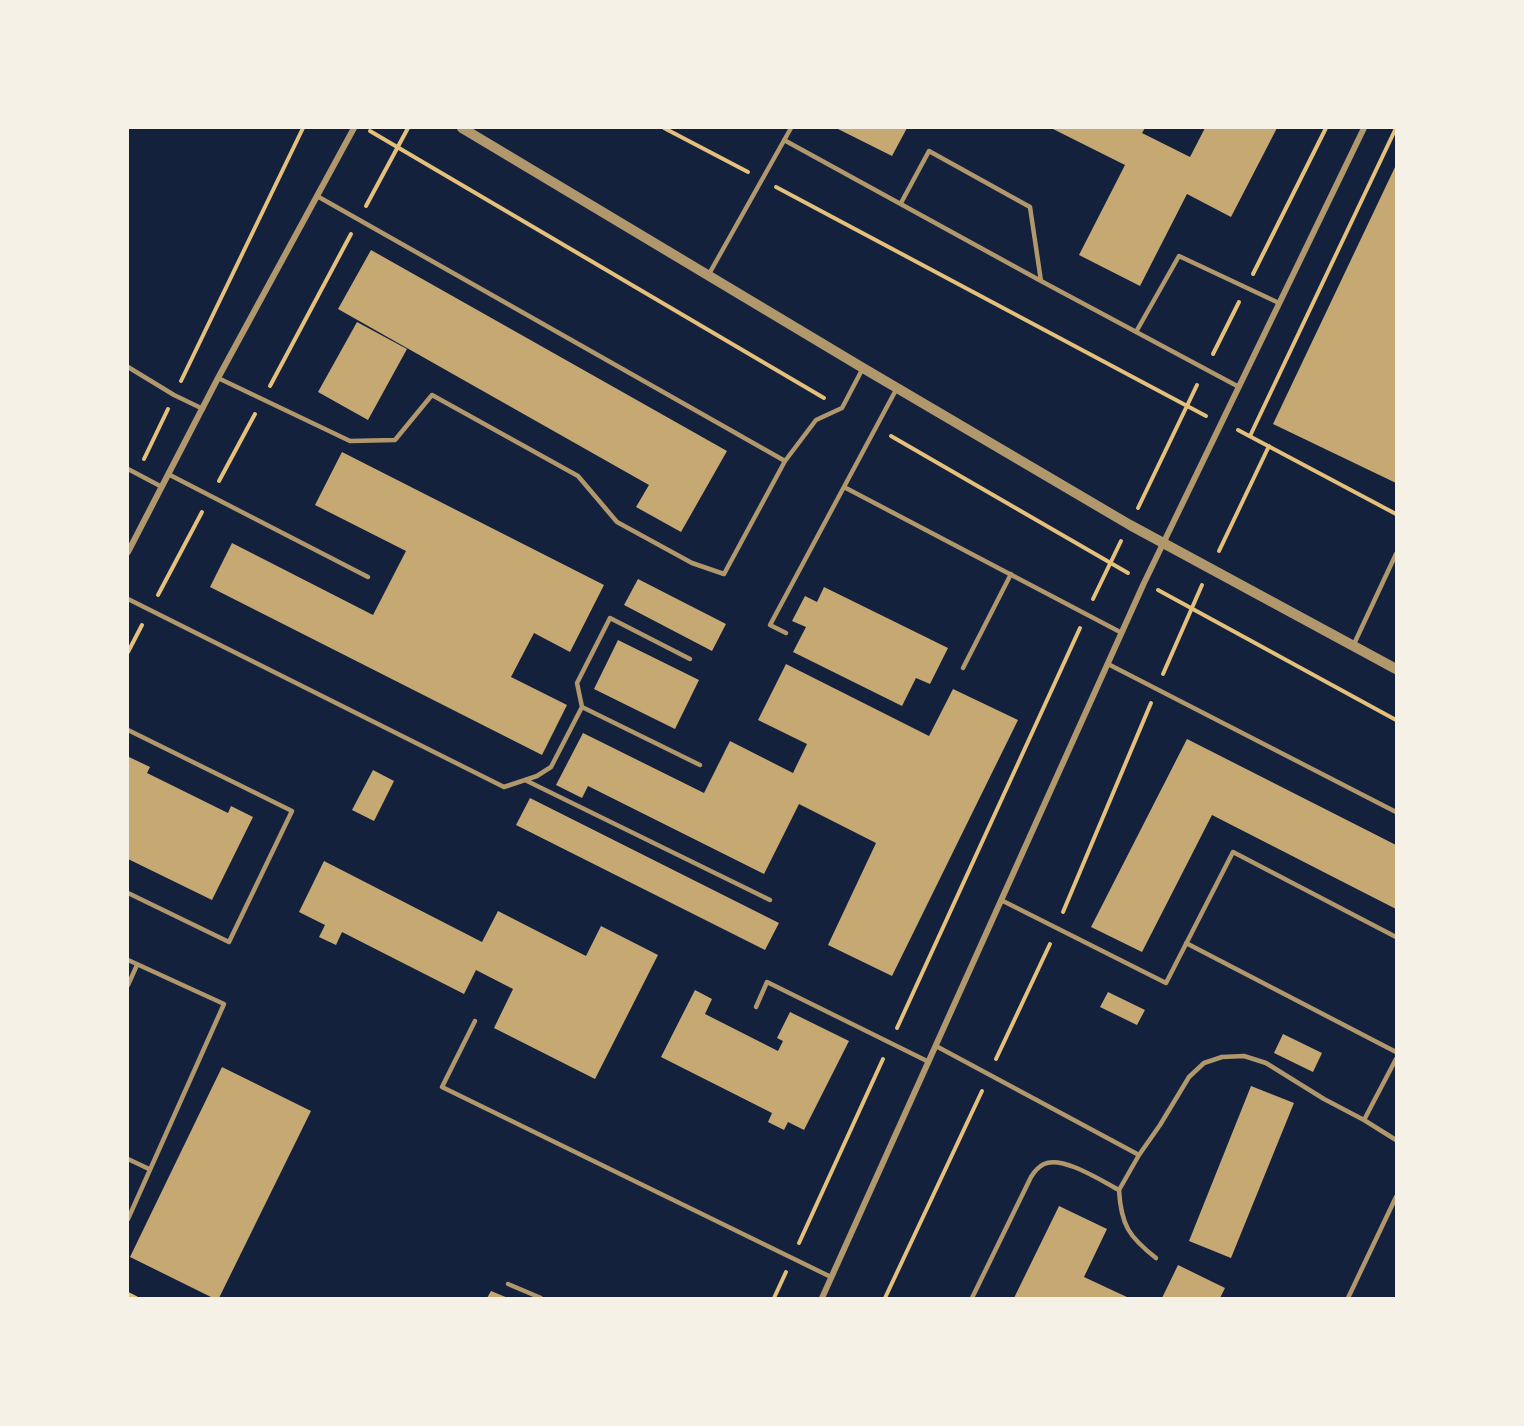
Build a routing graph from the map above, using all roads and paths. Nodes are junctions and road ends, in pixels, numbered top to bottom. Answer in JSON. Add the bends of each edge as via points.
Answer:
{"nodes":[{"id":1,"x":303,"y":128,"type":"edge"},
{"id":2,"x":354,"y":128,"type":"edge"},
{"id":3,"x":364,"y":128,"type":"edge"},
{"id":4,"x":408,"y":128,"type":"edge"},
{"id":5,"x":462,"y":128,"type":"edge"},
{"id":6,"x":664,"y":128,"type":"edge"},
{"id":7,"x":791,"y":128,"type":"edge"},
{"id":8,"x":1326,"y":128,"type":"edge"},
{"id":9,"x":1364,"y":128,"type":"edge"},
{"id":10,"x":1396,"y":128,"type":"edge"},
{"id":11,"x":784,"y":141,"type":"junction"},
{"id":12,"x":399,"y":146,"type":"junction"},
{"id":13,"x":762,"y":180,"type":"junction"},
{"id":14,"x":317,"y":196,"type":"junction"},
{"id":15,"x":902,"y":203,"type":"junction"},
{"id":16,"x":708,"y":275,"type":"junction"},
{"id":17,"x":1041,"y":281,"type":"junction"},
{"id":18,"x":1246,"y":287,"type":"junction"},
{"id":19,"x":1279,"y":303,"type":"junction"},
{"id":20,"x":1136,"y":332,"type":"junction"},
{"id":21,"x":128,"y":367,"type":"edge"},
{"id":22,"x":863,"y":368,"type":"junction"},
{"id":23,"x":1205,"y":369,"type":"junction"},
{"id":24,"x":218,"y":378,"type":"junction"},
{"id":25,"x":1239,"y":387,"type":"junction"},
{"id":26,"x":897,"y":388,"type":"junction"},
{"id":27,"x":174,"y":395,"type":"junction"},
{"id":28,"x":1187,"y":406,"type":"junction"},
{"id":29,"x":842,"y":408,"type":"junction"},
{"id":30,"x":203,"y":409,"type":"junction"},
{"id":31,"x":1221,"y":423,"type":"junction"},
{"id":32,"x":876,"y":427,"type":"junction"},
{"id":33,"x":1250,"y":436,"type":"junction"},
{"id":34,"x":1269,"y":447,"type":"junction"},
{"id":35,"x":785,"y":461,"type":"junction"},
{"id":36,"x":128,"y":469,"type":"edge"},
{"id":37,"x":137,"y":474,"type":"junction"},
{"id":38,"x":168,"y":474,"type":"junction"},
{"id":39,"x":162,"y":487,"type":"junction"},
{"id":40,"x":844,"y":487,"type":"junction"},
{"id":41,"x":1396,"y":514,"type":"edge"},
{"id":42,"x":1130,"y":525,"type":"junction"},
{"id":43,"x":1164,"y":541,"type":"junction"},
{"id":44,"x":128,"y":552,"type":"edge"},
{"id":45,"x":1396,"y":554,"type":"edge"},
{"id":46,"x":1110,"y":562,"type":"junction"},
{"id":47,"x":1211,"y":567,"type":"junction"},
{"id":48,"x":1011,"y":574,"type":"junction"},
{"id":49,"x":368,"y":577,"type":"dead end"},
{"id":50,"x":128,"y":599,"type":"edge"},
{"id":51,"x":1190,"y":607,"type":"junction"},
{"id":52,"x":1086,"y":614,"type":"junction"},
{"id":53,"x":786,"y":633,"type":"dead end"},
{"id":54,"x":1122,"y":633,"type":"junction"},
{"id":55,"x":1354,"y":645,"type":"junction"},
{"id":56,"x":690,"y":659,"type":"dead end"},
{"id":57,"x":1108,"y":664,"type":"junction"},
{"id":58,"x":963,"y":668,"type":"dead end"},
{"id":59,"x":1396,"y":669,"type":"edge"},
{"id":60,"x":1157,"y":689,"type":"junction"},
{"id":61,"x":582,"y":707,"type":"junction"},
{"id":62,"x":1396,"y":720,"type":"edge"},
{"id":63,"x":128,"y":730,"type":"edge"},
{"id":64,"x":700,"y":765,"type":"dead end"},
{"id":65,"x":525,"y":780,"type":"junction"},
{"id":66,"x":1396,"y":812,"type":"edge"},
{"id":67,"x":128,"y":893,"type":"edge"},
{"id":68,"x":770,"y":900,"type":"dead end"},
{"id":69,"x":1001,"y":900,"type":"junction"},
{"id":70,"x":1057,"y":928,"type":"junction"},
{"id":71,"x":1396,"y":937,"type":"edge"},
{"id":72,"x":1186,"y":943,"type":"junction"},
{"id":73,"x":128,"y":960,"type":"edge"},
{"id":74,"x":137,"y":965,"type":"junction"},
{"id":75,"x":128,"y":985,"type":"edge"},
{"id":76,"x":756,"y":1007,"type":"dead end"},
{"id":77,"x":475,"y":1021,"type":"dead end"},
{"id":78,"x":890,"y":1042,"type":"junction"},
{"id":79,"x":936,"y":1046,"type":"junction"},
{"id":80,"x":1396,"y":1052,"type":"edge"},
{"id":81,"x":1396,"y":1059,"type":"edge"},
{"id":82,"x":929,"y":1062,"type":"junction"},
{"id":83,"x":989,"y":1074,"type":"junction"},
{"id":84,"x":1364,"y":1120,"type":"junction"},
{"id":85,"x":1396,"y":1140,"type":"edge"},
{"id":86,"x":1139,"y":1155,"type":"junction"},
{"id":87,"x":128,"y":1159,"type":"edge"},
{"id":88,"x":149,"y":1169,"type":"junction"},
{"id":89,"x":1119,"y":1190,"type":"junction"},
{"id":90,"x":1396,"y":1197,"type":"edge"},
{"id":91,"x":128,"y":1219,"type":"edge"},
{"id":92,"x":792,"y":1258,"type":"junction"},
{"id":93,"x":1156,"y":1258,"type":"dead end"},
{"id":94,"x":831,"y":1277,"type":"junction"},
{"id":95,"x":508,"y":1284,"type":"dead end"},
{"id":96,"x":128,"y":1294,"type":"edge"},
{"id":97,"x":136,"y":1299,"type":"edge"},
{"id":98,"x":540,"y":1299,"type":"edge"},
{"id":99,"x":774,"y":1299,"type":"edge"},
{"id":100,"x":822,"y":1299,"type":"edge"},
{"id":101,"x":885,"y":1299,"type":"edge"},
{"id":102,"x":972,"y":1299,"type":"edge"},
{"id":103,"x":1348,"y":1299,"type":"edge"}],
"edges":[{"from":1,"to":27,"type":"path"},
{"from":2,"to":14,"type":"street"},
{"from":3,"to":12,"type":"path"},
{"from":4,"to":12,"type":"path"},
{"from":5,"to":16,"type":"street"},
{"from":6,"to":13,"type":"path"},
{"from":7,"to":11,"type":"lane"},
{"from":8,"to":18,"type":"path"},
{"from":9,"to":19,"type":"street"},
{"from":10,"to":33,"type":"path"},
{"from":11,"to":13,"type":"lane"},
{"from":11,"to":15,"type":"lane"},
{"from":12,"to":29,"type":"path"},
{"from":13,"to":16,"type":"lane"},
{"from":13,"to":28,"type":"path"},
{"from":14,"to":24,"type":"street"},
{"from":14,"to":35,"type":"lane"},
{"from":15,"to":17,"type":"lane"},
{"from":15,"to":17,"type":"lane","via":[[929,151],[1030,207]]},
{"from":16,"to":22,"type":"street"},
{"from":17,"to":20,"type":"lane"},
{"from":18,"to":19,"type":"lane"},
{"from":18,"to":20,"type":"lane","via":[[1179,256]]},
{"from":18,"to":23,"type":"path"},
{"from":19,"to":25,"type":"street"},
{"from":20,"to":23,"type":"lane"},
{"from":21,"to":27,"type":"lane"},
{"from":22,"to":26,"type":"street"},
{"from":22,"to":29,"type":"lane"},
{"from":23,"to":25,"type":"lane"},
{"from":23,"to":28,"type":"path"},
{"from":24,"to":30,"type":"street"},
{"from":24,"to":35,"type":"lane","via":[[350,441],[395,440],[432,395],[578,476],[617,522],[692,563],[724,574]]},
{"from":25,"to":31,"type":"street"},
{"from":26,"to":32,"type":"lane"},
{"from":26,"to":42,"type":"street"},
{"from":27,"to":30,"type":"lane"},
{"from":27,"to":37,"type":"path"},
{"from":28,"to":31,"type":"path"},
{"from":28,"to":42,"type":"path"},
{"from":29,"to":35,"type":"lane","via":[[816,420]]},
{"from":30,"to":38,"type":"street"},
{"from":31,"to":33,"type":"path"},
{"from":31,"to":43,"type":"street"},
{"from":32,"to":40,"type":"lane"},
{"from":32,"to":46,"type":"path"},
{"from":33,"to":34,"type":"path"},
{"from":34,"to":41,"type":"path"},
{"from":34,"to":47,"type":"path"},
{"from":36,"to":37,"type":"lane"},
{"from":37,"to":39,"type":"lane"},
{"from":38,"to":39,"type":"street"},
{"from":38,"to":49,"type":"lane"},
{"from":39,"to":44,"type":"street"},
{"from":40,"to":48,"type":"lane"},
{"from":40,"to":53,"type":"lane","via":[[770,625]]},
{"from":42,"to":43,"type":"street"},
{"from":42,"to":46,"type":"path"},
{"from":43,"to":47,"type":"street"},
{"from":43,"to":54,"type":"street"},
{"from":45,"to":55,"type":"lane"},
{"from":46,"to":52,"type":"path"},
{"from":47,"to":51,"type":"path"},
{"from":47,"to":55,"type":"street"},
{"from":48,"to":52,"type":"lane"},
{"from":48,"to":58,"type":"lane"},
{"from":50,"to":65,"type":"lane","via":[[504,787]]},
{"from":51,"to":60,"type":"path"},
{"from":51,"to":62,"type":"path"},
{"from":52,"to":54,"type":"lane"},
{"from":52,"to":78,"type":"path"},
{"from":54,"to":57,"type":"street"},
{"from":55,"to":59,"type":"street"},
{"from":56,"to":61,"type":"lane","via":[[609,618],[577,683]]},
{"from":57,"to":60,"type":"lane"},
{"from":57,"to":69,"type":"street"},
{"from":60,"to":66,"type":"lane"},
{"from":60,"to":70,"type":"path"},
{"from":61,"to":64,"type":"lane"},
{"from":61,"to":65,"type":"lane","via":[[551,767]]},
{"from":63,"to":67,"type":"lane","via":[[292,811],[230,942]]},
{"from":65,"to":68,"type":"lane"},
{"from":69,"to":70,"type":"lane"},
{"from":69,"to":79,"type":"street"},
{"from":70,"to":72,"type":"lane","via":[[1166,983]]},
{"from":70,"to":83,"type":"path"},
{"from":71,"to":72,"type":"lane","via":[[1233,852]]},
{"from":72,"to":80,"type":"lane"},
{"from":73,"to":74,"type":"lane"},
{"from":74,"to":75,"type":"lane"},
{"from":74,"to":88,"type":"lane","via":[[224,1004]]},
{"from":76,"to":78,"type":"lane","via":[[767,982]]},
{"from":77,"to":92,"type":"lane","via":[[442,1087]]},
{"from":78,"to":82,"type":"lane"},
{"from":78,"to":92,"type":"path"},
{"from":79,"to":82,"type":"street"},
{"from":79,"to":83,"type":"lane"},
{"from":81,"to":84,"type":"lane"},
{"from":82,"to":94,"type":"street"},
{"from":83,"to":86,"type":"lane"},
{"from":83,"to":101,"type":"path"},
{"from":84,"to":85,"type":"lane"},
{"from":84,"to":86,"type":"lane","via":[[1266,1063],[1244,1056],[1222,1057],[1204,1064],[1189,1077]]},
{"from":86,"to":89,"type":"lane"},
{"from":87,"to":88,"type":"lane"},
{"from":88,"to":91,"type":"lane"},
{"from":89,"to":93,"type":"lane","via":[[1126,1227],[1137,1244]]},
{"from":89,"to":102,"type":"lane","via":[[1056,1161],[1037,1168]]},
{"from":90,"to":103,"type":"lane"},
{"from":92,"to":94,"type":"lane"},
{"from":92,"to":99,"type":"path"},
{"from":94,"to":100,"type":"street"},
{"from":95,"to":98,"type":"lane"},
{"from":96,"to":97,"type":"path"}]}
